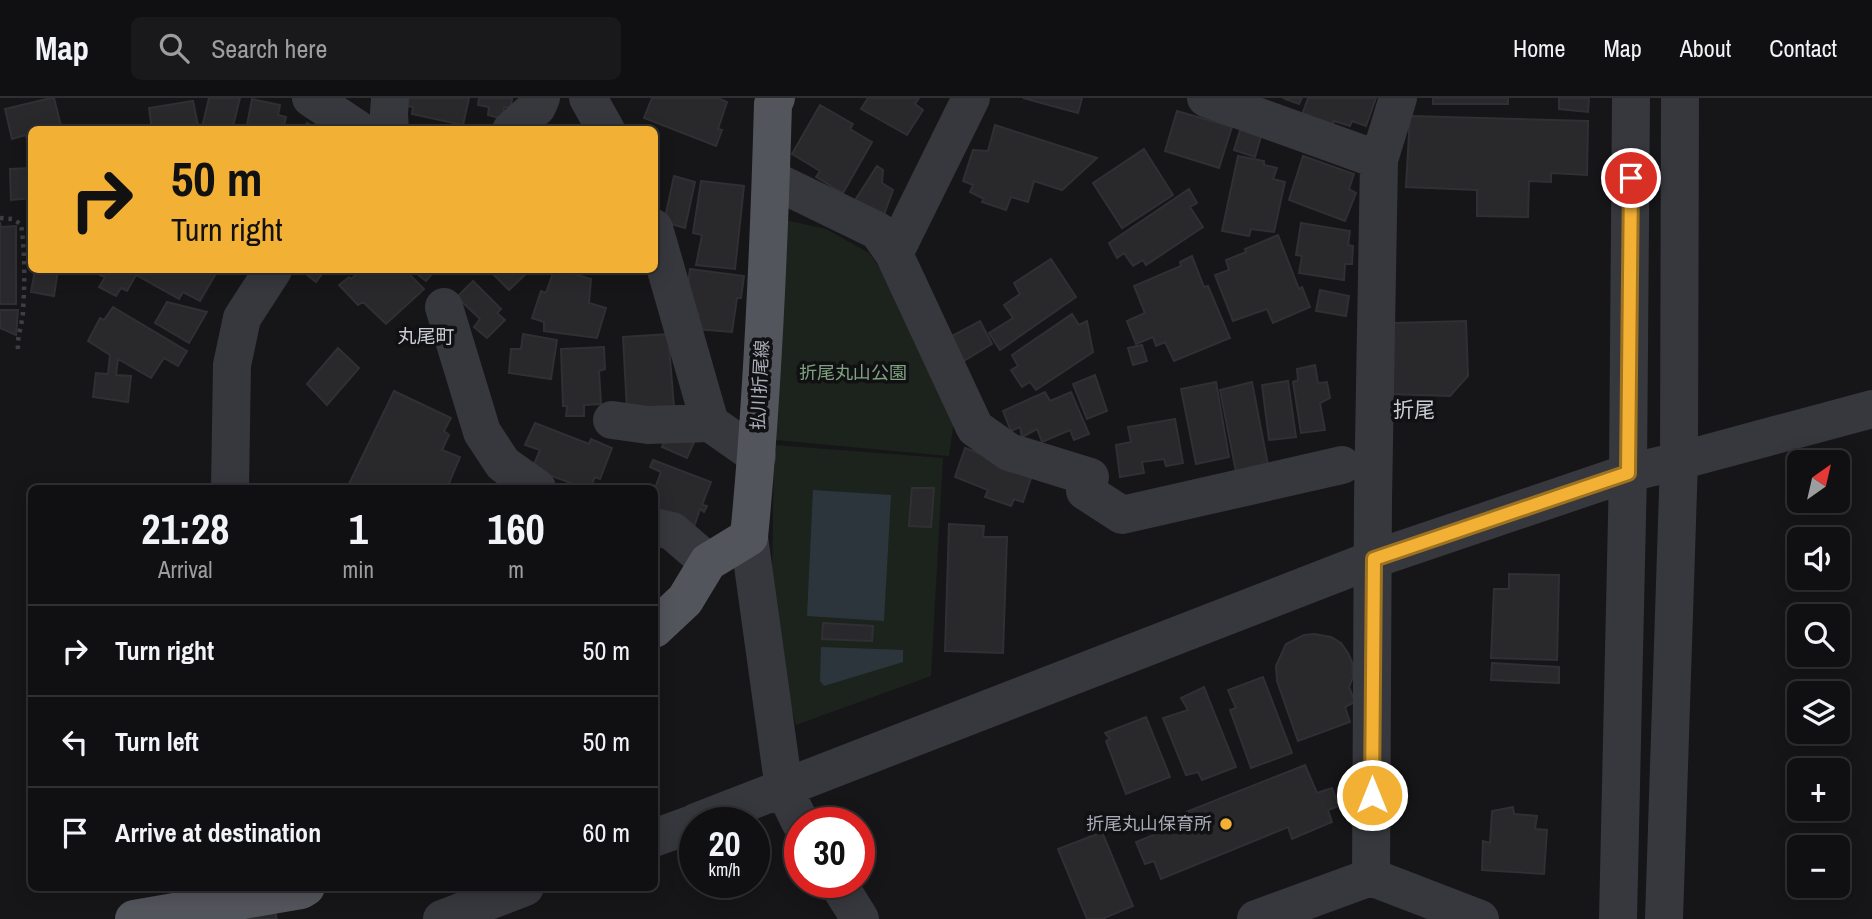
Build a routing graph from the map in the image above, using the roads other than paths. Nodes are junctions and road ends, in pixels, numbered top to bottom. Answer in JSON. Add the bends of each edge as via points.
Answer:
{"nodes":[{"id":1,"x":310,"y":98,"type":"edge"},
{"id":2,"x":390,"y":98,"type":"edge"},
{"id":3,"x":541,"y":98,"type":"edge"},
{"id":4,"x":776,"y":98,"type":"edge"},
{"id":5,"x":971,"y":98,"type":"edge"},
{"id":6,"x":1206,"y":98,"type":"edge"},
{"id":7,"x":1398,"y":98,"type":"edge"},
{"id":8,"x":1631,"y":98,"type":"edge"},
{"id":9,"x":1680,"y":98,"type":"edge"},
{"id":10,"x":353,"y":126,"type":"edge"},
{"id":11,"x":390,"y":126,"type":"edge"},
{"id":12,"x":516,"y":126,"type":"edge"},
{"id":13,"x":1379,"y":160,"type":"junction"},
{"id":14,"x":771,"y":179,"type":"junction"},
{"id":15,"x":658,"y":242,"type":"edge"},
{"id":16,"x":894,"y":254,"type":"junction"},
{"id":17,"x":271,"y":273,"type":"edge"},
{"id":18,"x":444,"y":307,"type":"dead end"},
{"id":19,"x":1872,"y":409,"type":"edge"},
{"id":20,"x":611,"y":420,"type":"dead end"},
{"id":21,"x":710,"y":423,"type":"junction"},
{"id":22,"x":757,"y":456,"type":"junction"},
{"id":23,"x":1679,"y":461,"type":"junction"},
{"id":24,"x":1342,"y":465,"type":"dead end"},
{"id":25,"x":1628,"y":473,"type":"junction"},
{"id":26,"x":230,"y":485,"type":"edge"},
{"id":27,"x":533,"y":485,"type":"edge"},
{"id":28,"x":658,"y":528,"type":"edge"},
{"id":29,"x":749,"y":537,"type":"junction"},
{"id":30,"x":1374,"y":559,"type":"junction"},
{"id":31,"x":708,"y":562,"type":"junction"},
{"id":32,"x":658,"y":625,"type":"edge"},
{"id":33,"x":792,"y":806,"type":"edge"},
{"id":34,"x":770,"y":810,"type":"edge"},
{"id":35,"x":679,"y":829,"type":"edge"},
{"id":36,"x":658,"y":837,"type":"edge"},
{"id":37,"x":1371,"y":877,"type":"junction"},
{"id":38,"x":295,"y":891,"type":"edge"},
{"id":39,"x":516,"y":891,"type":"edge"},
{"id":40,"x":846,"y":898,"type":"edge"},
{"id":41,"x":134,"y":919,"type":"edge"},
{"id":42,"x":442,"y":919,"type":"edge"},
{"id":43,"x":860,"y":919,"type":"edge"},
{"id":44,"x":1256,"y":919,"type":"edge"},
{"id":45,"x":1480,"y":919,"type":"edge"},
{"id":46,"x":1618,"y":919,"type":"edge"},
{"id":47,"x":1664,"y":919,"type":"edge"}],
"edges":[{"from":1,"to":10,"type":"street"},
{"from":2,"to":11,"type":"street"},
{"from":3,"to":12,"type":"street"},
{"from":4,"to":14,"type":"main road","name":"払川折尾線"},
{"from":5,"to":16,"type":"street"},
{"from":6,"to":13,"type":"street"},
{"from":7,"to":13,"type":"street"},
{"from":8,"to":25,"type":"street"},
{"from":9,"to":23,"type":"street"},
{"from":13,"to":30,"type":"street"},
{"from":14,"to":16,"type":"street","via":[[878,231]]},
{"from":14,"to":22,"type":"main road","name":"払川折尾線"},
{"from":15,"to":21,"type":"street"},
{"from":16,"to":24,"type":"street","via":[[975,428],[1009,452],[1090,477],[1085,491],[1122,515]]},
{"from":17,"to":26,"type":"street","via":[[242,318],[232,365]]},
{"from":18,"to":27,"type":"street","via":[[482,432],[503,464]]},
{"from":19,"to":23,"type":"street"},
{"from":20,"to":21,"type":"street","via":[[648,425]]},
{"from":21,"to":22,"type":"street"},
{"from":22,"to":29,"type":"main road","name":"払川折尾線"},
{"from":23,"to":25,"type":"street"},
{"from":23,"to":47,"type":"street"},
{"from":25,"to":30,"type":"street"},
{"from":25,"to":46,"type":"street"},
{"from":28,"to":31,"type":"street","via":[[672,531]]},
{"from":29,"to":31,"type":"main road"},
{"from":29,"to":33,"type":"street"},
{"from":30,"to":33,"type":"street"},
{"from":30,"to":37,"type":"street"},
{"from":31,"to":32,"type":"main road","via":[[685,600]]},
{"from":33,"to":34,"type":"street"},
{"from":35,"to":36,"type":"street"},
{"from":37,"to":44,"type":"street"},
{"from":37,"to":45,"type":"street"},
{"from":38,"to":41,"type":"main road"},
{"from":39,"to":42,"type":"street"},
{"from":40,"to":43,"type":"street"}]}
